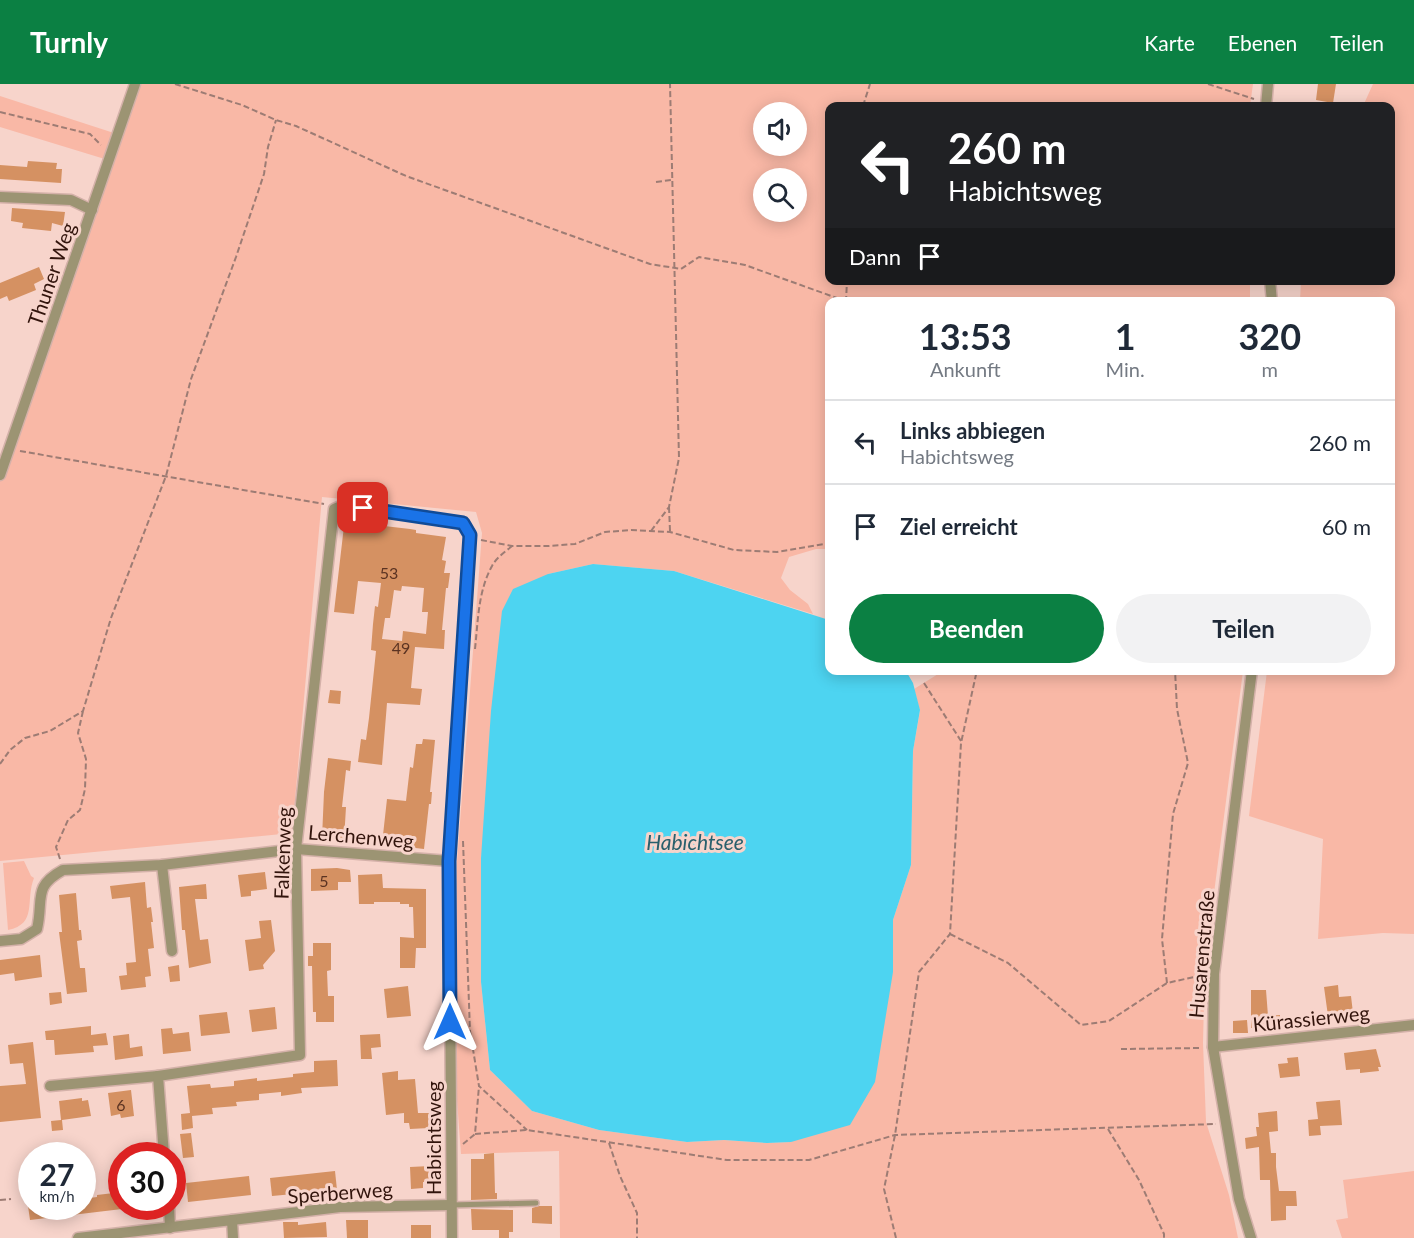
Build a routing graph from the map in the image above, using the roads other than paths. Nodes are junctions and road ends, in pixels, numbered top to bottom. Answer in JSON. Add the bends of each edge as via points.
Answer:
{"nodes":[{"id":1,"x":135,"y":84,"type":"edge"},
{"id":2,"x":1268,"y":84,"type":"edge"},
{"id":3,"x":1266,"y":102,"type":"edge"},
{"id":4,"x":0,"y":197,"type":"edge"},
{"id":5,"x":92,"y":210,"type":"junction"},
{"id":6,"x":0,"y":475,"type":"edge"},
{"id":7,"x":334,"y":509,"type":"joint"},
{"id":8,"x":1251,"y":675,"type":"edge"},
{"id":9,"x":297,"y":849,"type":"junction"},
{"id":10,"x":449,"y":861,"type":"junction"},
{"id":11,"x":162,"y":865,"type":"junction"},
{"id":12,"x":0,"y":941,"type":"edge"},
{"id":13,"x":172,"y":951,"type":"dead end"},
{"id":14,"x":1414,"y":1025,"type":"edge"},
{"id":15,"x":1212,"y":1047,"type":"junction"},
{"id":16,"x":158,"y":1076,"type":"junction"},
{"id":17,"x":50,"y":1086,"type":"dead end"},
{"id":18,"x":163,"y":1142,"type":"edge"},
{"id":19,"x":536,"y":1203,"type":"dead end"},
{"id":20,"x":452,"y":1205,"type":"junction"},
{"id":21,"x":170,"y":1220,"type":"edge"},
{"id":22,"x":232,"y":1220,"type":"junction"},
{"id":23,"x":170,"y":1228,"type":"junction"},
{"id":24,"x":117,"y":1236,"type":"edge"},
{"id":25,"x":78,"y":1238,"type":"edge"},
{"id":26,"x":233,"y":1238,"type":"edge"},
{"id":27,"x":452,"y":1238,"type":"edge"},
{"id":28,"x":1251,"y":1238,"type":"edge"}],
"edges":[{"from":1,"to":5,"type":"street","name":"Thuner Weg"},
{"from":2,"to":3,"type":"street"},
{"from":4,"to":5,"type":"street","via":[[71,200]]},
{"from":5,"to":6,"type":"street","name":"Thuner Weg"},
{"from":7,"to":9,"type":"street","name":"Falkenweg"},
{"from":7,"to":10,"type":"street","name":"Habichtsweg","via":[[343,505],[463,523],[470,535]]},
{"from":8,"to":15,"type":"street","name":"Husarenstraße","via":[[1214,974]]},
{"from":9,"to":10,"type":"street","name":"Lerchenweg"},
{"from":9,"to":11,"type":"street","name":"Lerchenweg"},
{"from":9,"to":16,"type":"street","name":"Falkenweg","via":[[300,1055]]},
{"from":10,"to":20,"type":"street","name":"Habichtsweg"},
{"from":11,"to":12,"type":"street","name":"Lerchenweg","via":[[63,870],[42,887],[37,928],[21,939]]},
{"from":11,"to":13,"type":"street"},
{"from":14,"to":15,"type":"street","name":"Kürassierweg"},
{"from":15,"to":28,"type":"street","name":"Husarenstraße","via":[[1239,1199]]},
{"from":16,"to":17,"type":"street","name":"Falkenweg"},
{"from":16,"to":18,"type":"street"},
{"from":19,"to":20,"type":"lane"},
{"from":20,"to":22,"type":"street","name":"Sperberweg","via":[[340,1207]]},
{"from":20,"to":27,"type":"street","name":"Habichtsweg"},
{"from":21,"to":23,"type":"street"},
{"from":22,"to":23,"type":"street","name":"Sperberweg"},
{"from":22,"to":26,"type":"street"},
{"from":23,"to":24,"type":"street","name":"Sperberweg"},
{"from":24,"to":25,"type":"street","name":"Sperberweg"}]}
